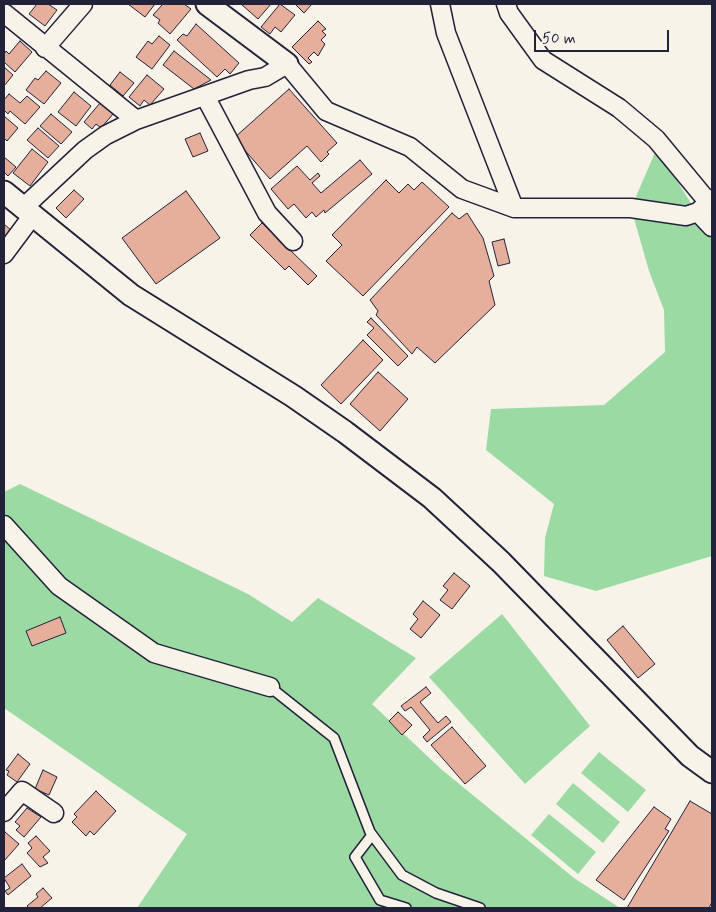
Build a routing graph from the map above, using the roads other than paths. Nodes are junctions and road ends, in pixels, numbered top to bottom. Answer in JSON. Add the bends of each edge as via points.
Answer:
{"nodes":[{"id":1,"x":83,"y":4,"type":"edge"},
{"id":2,"x":440,"y":4,"type":"edge"},
{"id":3,"x":506,"y":4,"type":"edge"},
{"id":4,"x":214,"y":6,"type":"edge"},
{"id":5,"x":4,"y":13,"type":"edge"},
{"id":6,"x":45,"y":48,"type":"junction"},
{"id":7,"x":287,"y":64,"type":"junction"},
{"id":8,"x":205,"y":96,"type":"junction"},
{"id":9,"x":136,"y":120,"type":"junction"},
{"id":10,"x":4,"y":192,"type":"edge"},
{"id":11,"x":706,"y":205,"type":"edge"},
{"id":12,"x":514,"y":208,"type":"junction"},
{"id":13,"x":28,"y":212,"type":"junction"},
{"id":14,"x":712,"y":227,"type":"edge"},
{"id":15,"x":293,"y":241,"type":"dead end"},
{"id":16,"x":4,"y":254,"type":"edge"},
{"id":17,"x":4,"y":525,"type":"edge"},
{"id":18,"x":270,"y":688,"type":"joint"},
{"id":19,"x":712,"y":772,"type":"edge"},
{"id":20,"x":4,"y":812,"type":"edge"},
{"id":21,"x":54,"y":813,"type":"dead end"},
{"id":22,"x":372,"y":835,"type":"junction"},
{"id":23,"x":406,"y":908,"type":"edge"},
{"id":24,"x":480,"y":908,"type":"edge"}],
"edges":[{"from":1,"to":6,"type":"street"},
{"from":2,"to":12,"type":"street","via":[[446,33]]},
{"from":3,"to":11,"type":"street","via":[[509,13],[544,60],[619,108],[656,139]]},
{"from":4,"to":7,"type":"street"},
{"from":5,"to":6,"type":"street"},
{"from":6,"to":9,"type":"street"},
{"from":7,"to":8,"type":"street","via":[[265,77]]},
{"from":7,"to":12,"type":"street","via":[[326,111],[410,147],[462,188]]},
{"from":8,"to":9,"type":"street"},
{"from":8,"to":15,"type":"street","via":[[267,213]]},
{"from":9,"to":13,"type":"street","via":[[84,150]]},
{"from":10,"to":13,"type":"street"},
{"from":11,"to":12,"type":"street","via":[[686,216],[631,208]]},
{"from":11,"to":14,"type":"street"},
{"from":13,"to":16,"type":"street"},
{"from":13,"to":19,"type":"street","via":[[131,296],[293,396],[432,498],[501,562],[690,756]]},
{"from":17,"to":18,"type":"street","via":[[59,586],[154,654]]},
{"from":18,"to":22,"type":"lane","via":[[334,738]]},
{"from":20,"to":21,"type":"street","via":[[22,791]]},
{"from":22,"to":23,"type":"lane","via":[[355,857],[380,900]]},
{"from":22,"to":24,"type":"lane","via":[[402,875],[436,893]]}]}
